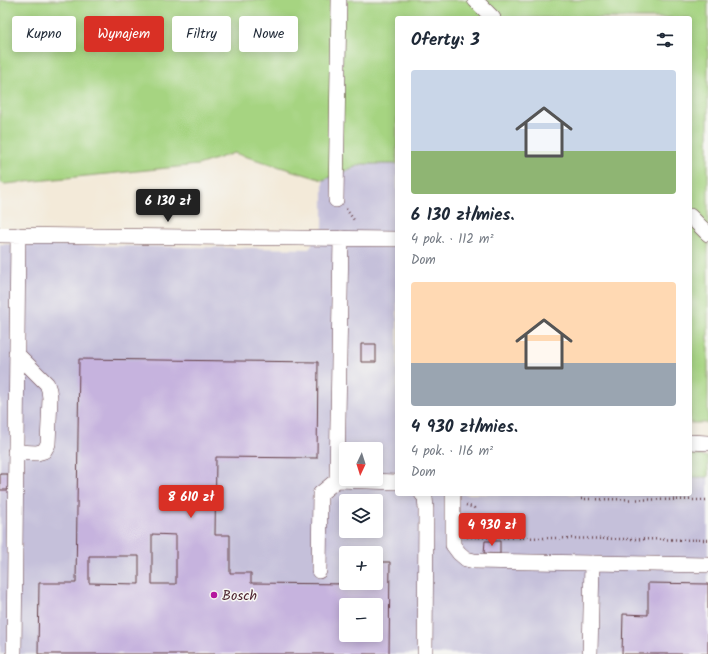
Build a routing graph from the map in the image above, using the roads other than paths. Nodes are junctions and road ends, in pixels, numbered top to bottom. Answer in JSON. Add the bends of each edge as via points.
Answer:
{"nodes":[{"id":1,"x":339,"y":0,"type":"edge"},
{"id":2,"x":475,"y":0,"type":"edge"},
{"id":3,"x":491,"y":16,"type":"edge"},
{"id":4,"x":336,"y":200,"type":"dead end"},
{"id":5,"x":692,"y":218,"type":"edge"},
{"id":6,"x":708,"y":234,"type":"edge"},
{"id":7,"x":0,"y":235,"type":"edge"},
{"id":8,"x":18,"y":235,"type":"junction"},
{"id":9,"x":341,"y":238,"type":"junction"},
{"id":10,"x":395,"y":239,"type":"edge"},
{"id":11,"x":16,"y":353,"type":"junction"},
{"id":12,"x":692,"y":442,"type":"edge"},
{"id":13,"x":708,"y":442,"type":"edge"},
{"id":14,"x":15,"y":452,"type":"junction"},
{"id":15,"x":337,"y":480,"type":"junction"},
{"id":16,"x":395,"y":482,"type":"edge"},
{"id":17,"x":424,"y":496,"type":"edge"},
{"id":18,"x":454,"y":496,"type":"edge"},
{"id":19,"x":592,"y":563,"type":"junction"},
{"id":20,"x":708,"y":565,"type":"edge"},
{"id":21,"x":319,"y":571,"type":"dead end"},
{"id":22,"x":14,"y":654,"type":"edge"},
{"id":23,"x":425,"y":654,"type":"edge"},
{"id":24,"x":590,"y":654,"type":"edge"}],
"edges":[{"from":1,"to":4,"type":"street"},
{"from":2,"to":3,"type":"street"},
{"from":5,"to":6,"type":"street"},
{"from":7,"to":8,"type":"street"},
{"from":8,"to":9,"type":"street"},
{"from":8,"to":11,"type":"street"},
{"from":9,"to":10,"type":"street"},
{"from":9,"to":15,"type":"street"},
{"from":11,"to":14,"type":"street"},
{"from":11,"to":14,"type":"street","via":[[47,384],[50,398],[48,444],[44,451]]},
{"from":12,"to":13,"type":"street"},
{"from":14,"to":22,"type":"street"},
{"from":15,"to":16,"type":"street"},
{"from":15,"to":21,"type":"street","via":[[320,494]]},
{"from":17,"to":23,"type":"street"},
{"from":18,"to":19,"type":"street","via":[[453,545],[466,559],[474,562]]},
{"from":19,"to":20,"type":"street"},
{"from":19,"to":24,"type":"street"}]}
